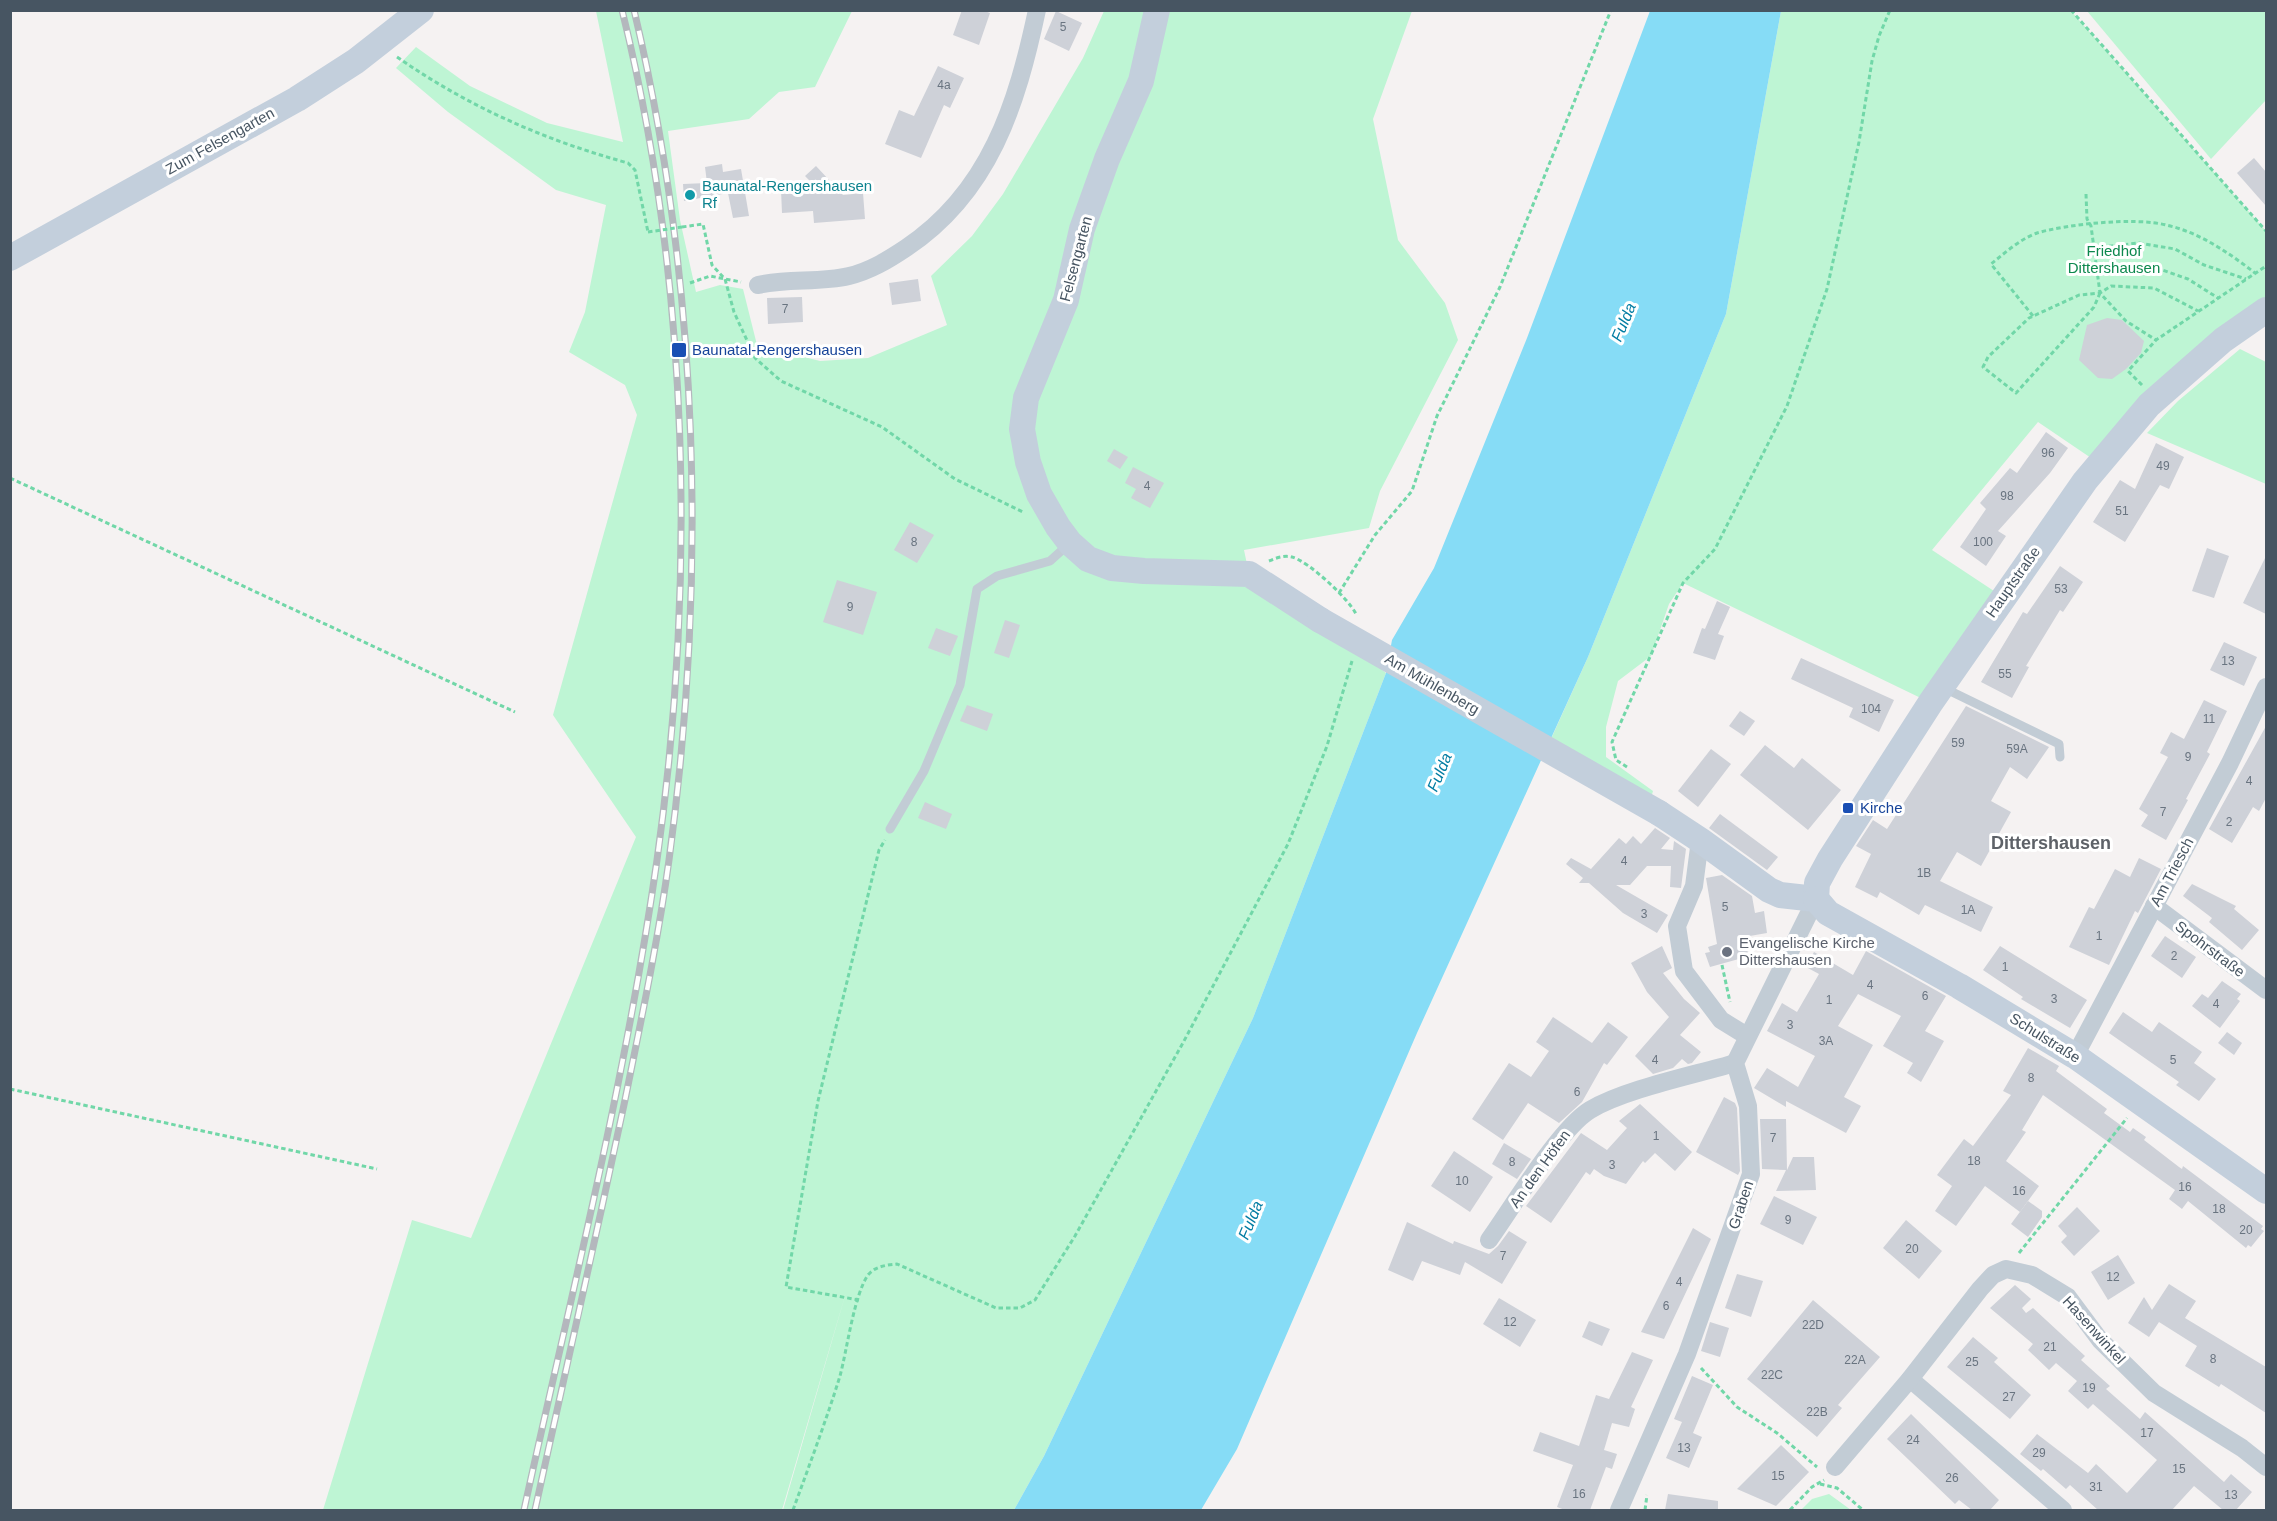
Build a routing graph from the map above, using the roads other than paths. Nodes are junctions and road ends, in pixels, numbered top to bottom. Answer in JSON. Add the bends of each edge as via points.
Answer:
{"nodes":[{"id":1,"x":421,"y":10,"type":"edge"},
{"id":2,"x":1037,"y":10,"type":"edge"},
{"id":3,"x":1157,"y":10,"type":"edge"},
{"id":4,"x":10,"y":258,"type":"edge"},
{"id":5,"x":758,"y":285,"type":"dead end"},
{"id":6,"x":2266,"y":310,"type":"edge"},
{"id":7,"x":1058,"y":526,"type":"junction"},
{"id":8,"x":1942,"y":687,"type":"junction"},
{"id":9,"x":2266,"y":687,"type":"edge"},
{"id":10,"x":2060,"y":757,"type":"dead end"},
{"id":11,"x":890,"y":829,"type":"road end"},
{"id":12,"x":1700,"y":840,"type":"junction"},
{"id":13,"x":1816,"y":899,"type":"junction"},
{"id":14,"x":2154,"y":906,"type":"junction"},
{"id":15,"x":2266,"y":990,"type":"edge"},
{"id":16,"x":1740,"y":1032,"type":"junction"},
{"id":17,"x":2075,"y":1056,"type":"junction"},
{"id":18,"x":1735,"y":1063,"type":"junction"},
{"id":19,"x":2266,"y":1191,"type":"edge"},
{"id":20,"x":1489,"y":1240,"type":"dead end"},
{"id":21,"x":1910,"y":1379,"type":"junction"},
{"id":22,"x":2266,"y":1467,"type":"edge"},
{"id":23,"x":1827,"y":1468,"type":"road end"},
{"id":24,"x":1619,"y":1510,"type":"edge"},
{"id":25,"x":2063,"y":1510,"type":"edge"}],
"edges":[{"from":1,"to":4,"type":"street","name":"Zum Felsengarten","via":[[356,61],[297,99]]},
{"from":2,"to":5,"type":"street","via":[[1025,66],[1003,131],[980,174],[949,212],[918,240],[879,266],[849,276]]},
{"from":3,"to":7,"type":"street","name":"Felsengarten","via":[[1141,81],[1107,159],[1082,229],[1066,300],[1026,398],[1022,429],[1028,462]]},
{"from":6,"to":8,"type":"street","name":"Hauptstraße","via":[[2223,340],[2157,398],[2085,481]]},
{"from":7,"to":11,"type":"lane","via":[[1050,561],[998,576],[977,589],[960,685],[924,771]]},
{"from":7,"to":12,"type":"street","name":"Am Mühlenberg","bridge":true,"via":[[1088,559],[1112,568],[1178,574],[1249,574],[1320,620]]},
{"from":8,"to":10,"type":"lane","via":[[2059,744]]},
{"from":8,"to":13,"type":"street","name":"Hauptstraße","via":[[1830,859],[1817,883]]},
{"from":9,"to":14,"type":"street","name":"Am Triesch"},
{"from":12,"to":13,"type":"street","name":"Am Mühlenberg","via":[[1768,890]]},
{"from":12,"to":16,"type":"street","via":[[1694,886],[1677,926],[1684,971],[1721,1020]]},
{"from":13,"to":16,"type":"street"},
{"from":13,"to":17,"type":"street","name":"Schulstraße","via":[[1828,912]]},
{"from":14,"to":15,"type":"street","name":"Spohrstraße"},
{"from":14,"to":17,"type":"street","name":"Am Triesch"},
{"from":16,"to":18,"type":"street"},
{"from":17,"to":19,"type":"street","name":"Schulstraße"},
{"from":18,"to":20,"type":"street","name":"An den Höfen","via":[[1640,1090],[1590,1110],[1570,1127]]},
{"from":18,"to":24,"type":"street","name":"Graben","via":[[1748,1106],[1751,1174],[1687,1354]]},
{"from":21,"to":22,"type":"street","name":"Hasenwinkel","via":[[1993,1275],[2006,1269],[2032,1275],[2068,1297],[2100,1340],[2154,1393]]},
{"from":21,"to":23,"type":"street"},
{"from":21,"to":25,"type":"street"}]}
